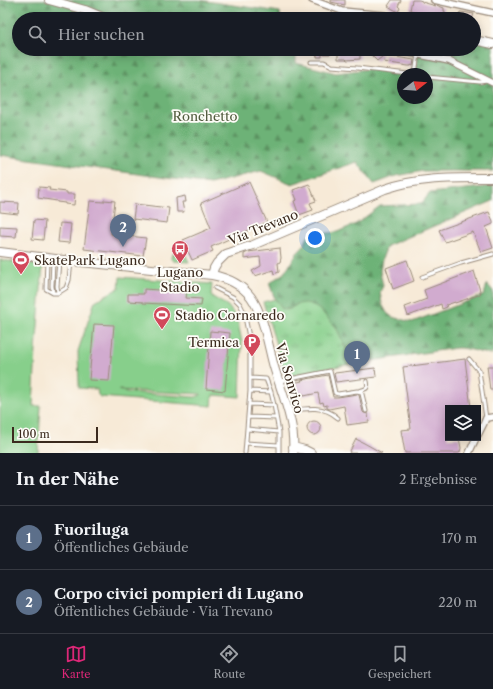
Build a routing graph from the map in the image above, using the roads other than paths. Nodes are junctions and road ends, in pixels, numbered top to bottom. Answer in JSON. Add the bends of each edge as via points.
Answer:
{"nodes":[{"id":1,"x":49,"y":0,"type":"edge"},
{"id":2,"x":312,"y":0,"type":"edge"},
{"id":3,"x":434,"y":0,"type":"edge"},
{"id":4,"x":90,"y":12,"type":"edge"},
{"id":5,"x":351,"y":12,"type":"edge"},
{"id":6,"x":493,"y":13,"type":"edge"},
{"id":7,"x":481,"y":41,"type":"edge"},
{"id":8,"x":493,"y":44,"type":"edge"},
{"id":9,"x":418,"y":56,"type":"edge"},
{"id":10,"x":427,"y":56,"type":"edge"},
{"id":11,"x":311,"y":62,"type":"dead end"},
{"id":12,"x":416,"y":68,"type":"edge"},
{"id":13,"x":397,"y":73,"type":"edge"},
{"id":14,"x":433,"y":78,"type":"edge"},
{"id":15,"x":491,"y":82,"type":"edge"},
{"id":16,"x":493,"y":178,"type":"edge"},
{"id":17,"x":0,"y":252,"type":"edge"},
{"id":18,"x":493,"y":254,"type":"edge"},
{"id":19,"x":53,"y":258,"type":"junction"},
{"id":20,"x":71,"y":261,"type":"junction"},
{"id":21,"x":212,"y":275,"type":"junction"},
{"id":22,"x":422,"y":277,"type":"dead end"},
{"id":23,"x":215,"y":288,"type":"dead end"},
{"id":24,"x":53,"y":293,"type":"junction"},
{"id":25,"x":58,"y":293,"type":"junction"},
{"id":26,"x":469,"y":359,"type":"dead end"},
{"id":27,"x":250,"y":378,"type":"junction"},
{"id":28,"x":367,"y":381,"type":"dead end"},
{"id":29,"x":279,"y":382,"type":"junction"},
{"id":30,"x":250,"y":391,"type":"junction"},
{"id":31,"x":359,"y":391,"type":"junction"},
{"id":32,"x":271,"y":392,"type":"junction"},
{"id":33,"x":249,"y":404,"type":"junction"},
{"id":34,"x":274,"y":405,"type":"junction"},
{"id":35,"x":287,"y":411,"type":"junction"},
{"id":36,"x":366,"y":411,"type":"dead end"},
{"id":37,"x":248,"y":417,"type":"junction"},
{"id":38,"x":493,"y":417,"type":"edge"},
{"id":39,"x":276,"y":418,"type":"junction"},
{"id":40,"x":338,"y":418,"type":"dead end"},
{"id":41,"x":486,"y":418,"type":"junction"},
{"id":42,"x":481,"y":429,"type":"edge"},
{"id":43,"x":247,"y":430,"type":"junction"},
{"id":44,"x":278,"y":432,"type":"junction"},
{"id":45,"x":474,"y":441,"type":"edge"},
{"id":46,"x":246,"y":443,"type":"junction"},
{"id":47,"x":279,"y":445,"type":"junction"},
{"id":48,"x":293,"y":450,"type":"edge"},
{"id":49,"x":245,"y":453,"type":"edge"},
{"id":50,"x":279,"y":453,"type":"edge"},
{"id":51,"x":311,"y":453,"type":"edge"},
{"id":52,"x":468,"y":453,"type":"edge"}],
"edges":[{"from":1,"to":4,"type":"main road"},
{"from":2,"to":5,"type":"street"},
{"from":3,"to":6,"type":"street"},
{"from":7,"to":8,"type":"main road"},
{"from":9,"to":12,"type":"lane"},
{"from":10,"to":15,"type":"street","via":[[449,61]]},
{"from":11,"to":13,"type":"lane"},
{"from":14,"to":15,"type":"lane"},
{"from":16,"to":21,"type":"main road","name":"Via Trevano","via":[[428,179],[385,189],[226,254],[217,263]]},
{"from":17,"to":19,"type":"main road"},
{"from":18,"to":22,"type":"lane"},
{"from":19,"to":20,"type":"main road"},
{"from":19,"to":24,"type":"lane"},
{"from":19,"to":24,"type":"lane","via":[[46,289]]},
{"from":19,"to":25,"type":"lane"},
{"from":20,"to":21,"type":"main road"},
{"from":20,"to":25,"type":"lane","via":[[66,288]]},
{"from":21,"to":29,"type":"main road","name":"Via Sonvico","via":[[229,279],[244,289],[251,298],[264,327]]},
{"from":23,"to":27,"type":"lane","via":[[233,296],[244,312],[250,342]]},
{"from":24,"to":25,"type":"lane"},
{"from":26,"to":41,"type":"lane","via":[[479,371]]},
{"from":27,"to":30,"type":"lane"},
{"from":27,"to":32,"type":"lane","via":[[266,379]]},
{"from":28,"to":31,"type":"lane","via":[[366,389]]},
{"from":29,"to":31,"type":"lane","via":[[330,371],[335,393]]},
{"from":29,"to":35,"type":"main road","name":"Via Sonvico"},
{"from":30,"to":32,"type":"lane"},
{"from":30,"to":33,"type":"lane"},
{"from":31,"to":36,"type":"lane"},
{"from":32,"to":34,"type":"lane"},
{"from":33,"to":34,"type":"lane"},
{"from":33,"to":37,"type":"lane"},
{"from":34,"to":39,"type":"lane"},
{"from":35,"to":40,"type":"lane","via":[[319,408]]},
{"from":35,"to":48,"type":"main road","name":"Via Sonvico","via":[[293,433]]},
{"from":37,"to":39,"type":"lane"},
{"from":37,"to":43,"type":"lane"},
{"from":38,"to":41,"type":"street"},
{"from":39,"to":44,"type":"lane"},
{"from":41,"to":42,"type":"street"},
{"from":43,"to":44,"type":"lane"},
{"from":43,"to":46,"type":"lane"},
{"from":44,"to":47,"type":"lane"},
{"from":45,"to":52,"type":"street"},
{"from":46,"to":47,"type":"lane"},
{"from":46,"to":49,"type":"lane"},
{"from":47,"to":50,"type":"lane"},
{"from":48,"to":51,"type":"main road","name":"Via Sonvico"}]}
